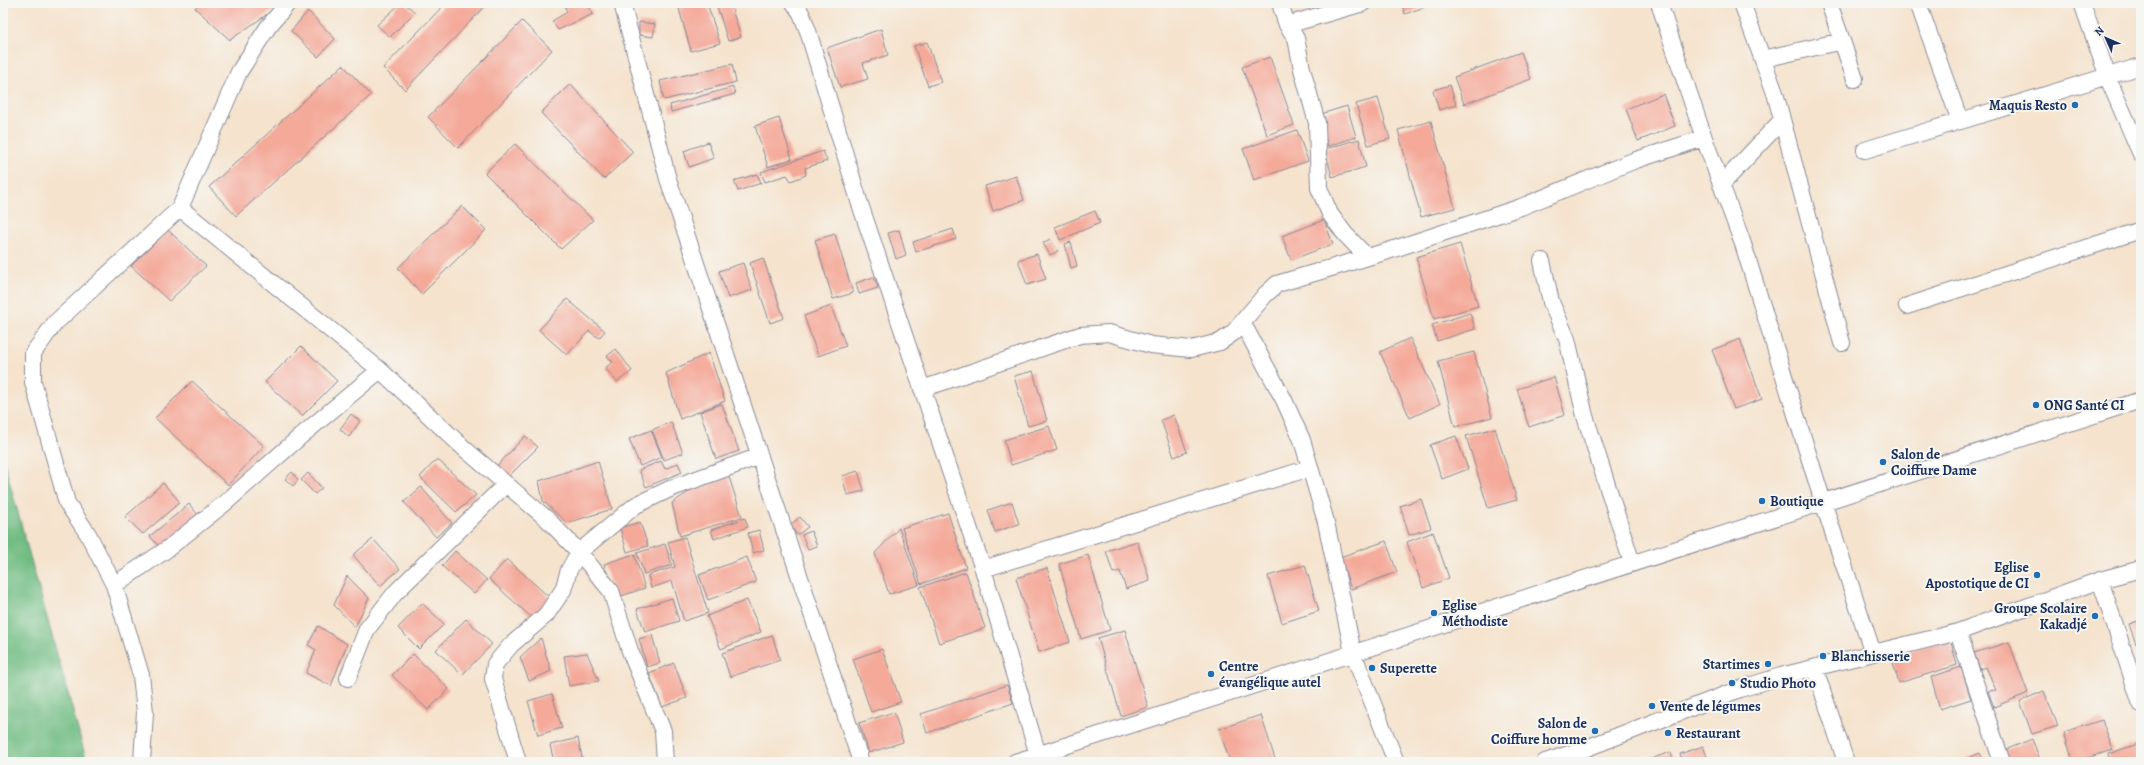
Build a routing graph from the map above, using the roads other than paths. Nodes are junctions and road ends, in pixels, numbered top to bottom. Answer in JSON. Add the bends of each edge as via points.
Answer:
{"nodes":[{"id":1,"x":288,"y":3,"type":"edge"},
{"id":2,"x":622,"y":3,"type":"edge"},
{"id":3,"x":794,"y":3,"type":"edge"},
{"id":4,"x":1280,"y":3,"type":"edge"},
{"id":5,"x":1363,"y":3,"type":"edge"},
{"id":6,"x":1659,"y":3,"type":"edge"},
{"id":7,"x":1742,"y":3,"type":"edge"},
{"id":8,"x":1830,"y":3,"type":"edge"},
{"id":9,"x":1918,"y":3,"type":"edge"},
{"id":10,"x":2082,"y":3,"type":"edge"},
{"id":11,"x":1287,"y":25,"type":"junction"},
{"id":12,"x":1842,"y":41,"type":"junction"},
{"id":13,"x":1763,"y":59,"type":"junction"},
{"id":14,"x":2141,"y":66,"type":"edge"},
{"id":15,"x":2107,"y":76,"type":"junction"},
{"id":16,"x":1855,"y":79,"type":"dead end"},
{"id":17,"x":1782,"y":120,"type":"junction"},
{"id":18,"x":1960,"y":121,"type":"junction"},
{"id":19,"x":1704,"y":138,"type":"junction"},
{"id":20,"x":1865,"y":150,"type":"dead end"},
{"id":21,"x":2141,"y":154,"type":"edge"},
{"id":22,"x":1721,"y":185,"type":"junction"},
{"id":23,"x":180,"y":208,"type":"junction"},
{"id":24,"x":2141,"y":230,"type":"edge"},
{"id":25,"x":1367,"y":257,"type":"junction"},
{"id":26,"x":1542,"y":262,"type":"dead end"},
{"id":27,"x":1907,"y":306,"type":"dead end"},
{"id":28,"x":1242,"y":322,"type":"junction"},
{"id":29,"x":1842,"y":343,"type":"dead end"},
{"id":30,"x":380,"y":370,"type":"junction"},
{"id":31,"x":922,"y":389,"type":"junction"},
{"id":32,"x":2141,"y":400,"type":"edge"},
{"id":33,"x":760,"y":456,"type":"junction"},
{"id":34,"x":1310,"y":468,"type":"junction"},
{"id":35,"x":506,"y":484,"type":"junction"},
{"id":36,"x":1823,"y":502,"type":"junction"},
{"id":37,"x":579,"y":552,"type":"junction"},
{"id":38,"x":1632,"y":563,"type":"junction"},
{"id":39,"x":984,"y":569,"type":"junction"},
{"id":40,"x":2141,"y":569,"type":"edge"},
{"id":41,"x":2100,"y":580,"type":"junction"},
{"id":42,"x":114,"y":585,"type":"junction"},
{"id":43,"x":1958,"y":632,"type":"junction"},
{"id":44,"x":1354,"y":653,"type":"junction"},
{"id":45,"x":1873,"y":653,"type":"junction"},
{"id":46,"x":1815,"y":669,"type":"junction"},
{"id":47,"x":348,"y":678,"type":"dead end"},
{"id":48,"x":2141,"y":704,"type":"edge"},
{"id":49,"x":1038,"y":755,"type":"junction"},
{"id":50,"x":1586,"y":756,"type":"edge"},
{"id":51,"x":142,"y":762,"type":"edge"},
{"id":52,"x":518,"y":762,"type":"edge"},
{"id":53,"x":666,"y":762,"type":"edge"},
{"id":54,"x":861,"y":762,"type":"edge"},
{"id":55,"x":1014,"y":762,"type":"edge"},
{"id":56,"x":1396,"y":762,"type":"edge"},
{"id":57,"x":1545,"y":762,"type":"edge"},
{"id":58,"x":1846,"y":762,"type":"edge"},
{"id":59,"x":2002,"y":762,"type":"edge"}],
"edges":[{"from":1,"to":23,"type":"street","via":[[268,27],[238,72]]},
{"from":2,"to":33,"type":"street","via":[[668,178]]},
{"from":3,"to":31,"type":"street","via":[[808,31],[859,201]]},
{"from":4,"to":11,"type":"street"},
{"from":5,"to":11,"type":"street"},
{"from":6,"to":19,"type":"street"},
{"from":7,"to":13,"type":"street"},
{"from":8,"to":12,"type":"street"},
{"from":9,"to":18,"type":"street"},
{"from":10,"to":15,"type":"street"},
{"from":11,"to":25,"type":"street","via":[[1296,38],[1317,123],[1319,188],[1330,214]]},
{"from":12,"to":13,"type":"street"},
{"from":12,"to":16,"type":"street"},
{"from":13,"to":17,"type":"street"},
{"from":14,"to":15,"type":"street"},
{"from":15,"to":18,"type":"street"},
{"from":15,"to":21,"type":"street"},
{"from":17,"to":22,"type":"street"},
{"from":17,"to":29,"type":"street"},
{"from":18,"to":20,"type":"street"},
{"from":19,"to":22,"type":"street"},
{"from":19,"to":25,"type":"street","via":[[1633,161],[1521,207]]},
{"from":22,"to":36,"type":"street","via":[[1743,244]]},
{"from":23,"to":30,"type":"street"},
{"from":23,"to":42,"type":"street","via":[[55,323],[33,353],[33,382],[67,503],[88,534]]},
{"from":24,"to":27,"type":"street"},
{"from":25,"to":28,"type":"street","via":[[1277,284]]},
{"from":26,"to":38,"type":"street","via":[[1551,302],[1567,339],[1585,416]]},
{"from":28,"to":31,"type":"street","via":[[1233,333],[1220,342],[1191,350],[1151,345],[1109,333],[1080,335]]},
{"from":28,"to":34,"type":"street","via":[[1287,407],[1302,440]]},
{"from":30,"to":35,"type":"street"},
{"from":30,"to":42,"type":"street","via":[[225,503],[166,550]]},
{"from":31,"to":39,"type":"street"},
{"from":32,"to":36,"type":"street"},
{"from":33,"to":37,"type":"street","via":[[672,488],[636,505]]},
{"from":33,"to":54,"type":"street"},
{"from":34,"to":39,"type":"street"},
{"from":34,"to":44,"type":"street","via":[[1326,522]]},
{"from":35,"to":37,"type":"street","via":[[547,519]]},
{"from":35,"to":47,"type":"street","via":[[396,592],[367,629]]},
{"from":36,"to":38,"type":"street"},
{"from":36,"to":45,"type":"street"},
{"from":37,"to":52,"type":"street","via":[[569,570],[563,590],[546,615],[511,645],[495,664],[493,679]]},
{"from":37,"to":53,"type":"street","via":[[611,592],[630,651],[662,731]]},
{"from":38,"to":44,"type":"street"},
{"from":39,"to":49,"type":"street"},
{"from":40,"to":41,"type":"street"},
{"from":41,"to":43,"type":"street"},
{"from":41,"to":48,"type":"street"},
{"from":42,"to":51,"type":"street","via":[[141,675],[145,712]]},
{"from":43,"to":45,"type":"street"},
{"from":43,"to":59,"type":"street"},
{"from":44,"to":49,"type":"street"},
{"from":44,"to":56,"type":"street"},
{"from":45,"to":46,"type":"street"},
{"from":46,"to":50,"type":"street","via":[[1740,689]]},
{"from":46,"to":58,"type":"street"},
{"from":49,"to":55,"type":"street"},
{"from":50,"to":57,"type":"street"}]}
